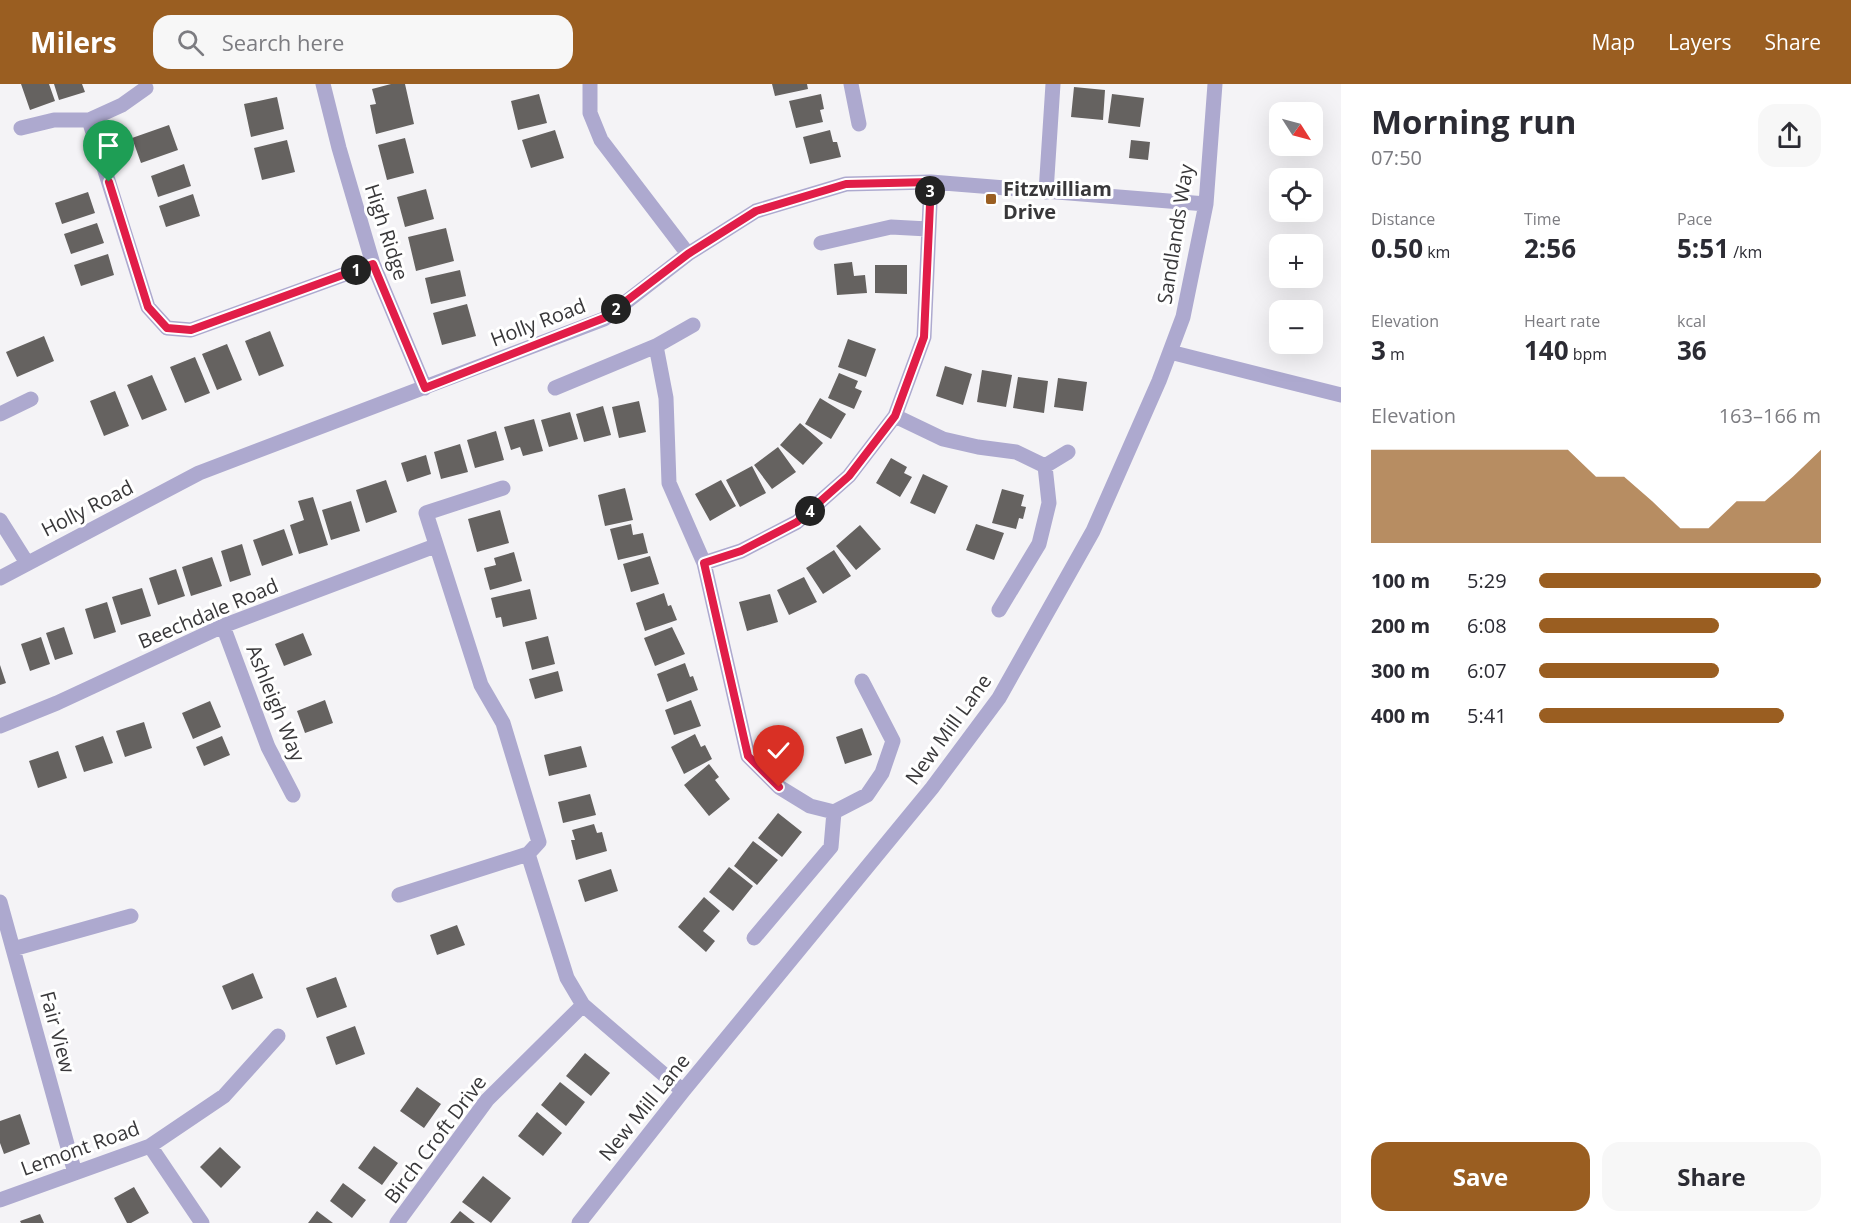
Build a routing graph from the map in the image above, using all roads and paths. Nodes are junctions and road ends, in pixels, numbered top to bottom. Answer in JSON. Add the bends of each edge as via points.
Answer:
{"nodes":[{"id":1,"x":323,"y":84,"type":"edge"},
{"id":2,"x":590,"y":84,"type":"edge"},
{"id":3,"x":851,"y":84,"type":"edge"},
{"id":4,"x":1053,"y":84,"type":"edge"},
{"id":5,"x":1215,"y":84,"type":"edge"},
{"id":6,"x":146,"y":88,"type":"dead end"},
{"id":7,"x":89,"y":120,"type":"junction"},
{"id":8,"x":859,"y":124,"type":"dead end"},
{"id":9,"x":21,"y":128,"type":"dead end"},
{"id":10,"x":931,"y":182,"type":"junction"},
{"id":11,"x":1046,"y":192,"type":"junction"},
{"id":12,"x":1206,"y":204,"type":"junction"},
{"id":13,"x":928,"y":229,"type":"junction"},
{"id":14,"x":821,"y":243,"type":"dead end"},
{"id":15,"x":688,"y":254,"type":"junction"},
{"id":16,"x":373,"y":264,"type":"junction"},
{"id":17,"x":693,"y":326,"type":"dead end"},
{"id":18,"x":656,"y":346,"type":"junction"},
{"id":19,"x":1170,"y":352,"type":"junction"},
{"id":20,"x":425,"y":388,"type":"junction"},
{"id":21,"x":555,"y":388,"type":"dead end"},
{"id":22,"x":1341,"y":395,"type":"edge"},
{"id":23,"x":31,"y":399,"type":"dead end"},
{"id":24,"x":0,"y":414,"type":"edge"},
{"id":25,"x":895,"y":416,"type":"junction"},
{"id":26,"x":1068,"y":452,"type":"dead end"},
{"id":27,"x":1045,"y":466,"type":"junction"},
{"id":28,"x":503,"y":488,"type":"dead end"},
{"id":29,"x":0,"y":520,"type":"edge"},
{"id":30,"x":435,"y":546,"type":"junction"},
{"id":31,"x":27,"y":563,"type":"junction"},
{"id":32,"x":704,"y":563,"type":"junction"},
{"id":33,"x":0,"y":578,"type":"edge"},
{"id":34,"x":999,"y":610,"type":"dead end"},
{"id":35,"x":223,"y":626,"type":"junction"},
{"id":36,"x":862,"y":681,"type":"dead end"},
{"id":37,"x":0,"y":726,"type":"edge"},
{"id":38,"x":293,"y":795,"type":"dead end"},
{"id":39,"x":834,"y":812,"type":"junction"},
{"id":40,"x":528,"y":854,"type":"junction"},
{"id":41,"x":399,"y":895,"type":"dead end"},
{"id":42,"x":0,"y":902,"type":"edge"},
{"id":43,"x":131,"y":916,"type":"dead end"},
{"id":44,"x":754,"y":938,"type":"dead end"},
{"id":45,"x":13,"y":949,"type":"junction"},
{"id":46,"x":583,"y":1005,"type":"junction"},
{"id":47,"x":279,"y":1036,"type":"dead end"},
{"id":48,"x":683,"y":1091,"type":"junction"},
{"id":49,"x":150,"y":1146,"type":"junction"},
{"id":50,"x":75,"y":1173,"type":"junction"},
{"id":51,"x":0,"y":1200,"type":"edge"},
{"id":52,"x":202,"y":1223,"type":"edge"},
{"id":53,"x":397,"y":1223,"type":"edge"},
{"id":54,"x":579,"y":1223,"type":"edge"}],
"edges":[{"from":1,"to":16,"type":"street","name":"High Ridge"},
{"from":2,"to":15,"type":"street","via":[[590,113],[601,140]]},
{"from":3,"to":8,"type":"street"},
{"from":4,"to":11,"type":"street"},
{"from":5,"to":12,"type":"street","name":"Sandlands Way"},
{"from":6,"to":7,"type":"street","via":[[122,105]]},
{"from":7,"to":9,"type":"street","via":[[54,120]]},
{"from":7,"to":16,"type":"street","via":[[148,307],[167,328],[191,330]]},
{"from":10,"to":11,"type":"street","name":"Holly Road"},
{"from":10,"to":13,"type":"street"},
{"from":10,"to":15,"type":"street","name":"Holly Road","via":[[846,184],[812,194],[756,211]]},
{"from":11,"to":12,"type":"street","name":"Holly Road"},
{"from":12,"to":19,"type":"street","name":"Sandlands Way","via":[[1183,317]]},
{"from":13,"to":14,"type":"street","via":[[891,227]]},
{"from":13,"to":25,"type":"street","via":[[924,337]]},
{"from":15,"to":20,"type":"street","name":"Holly Road","via":[[604,318]]},
{"from":16,"to":20,"type":"street","name":"High Ridge"},
{"from":17,"to":18,"type":"street"},
{"from":18,"to":21,"type":"street"},
{"from":18,"to":32,"type":"street","via":[[666,398],[669,483]]},
{"from":19,"to":22,"type":"street"},
{"from":19,"to":48,"type":"street","name":"New Mill Lane","via":[[1093,531],[999,698],[932,788]]},
{"from":20,"to":31,"type":"street","name":"Holly Road","via":[[199,473]]},
{"from":23,"to":24,"type":"street"},
{"from":25,"to":27,"type":"street","via":[[943,439],[1016,452]]},
{"from":25,"to":32,"type":"street","via":[[849,476],[797,522],[741,551]]},
{"from":26,"to":27,"type":"street"},
{"from":27,"to":34,"type":"street","via":[[1049,503],[1039,544]]},
{"from":28,"to":30,"type":"street","via":[[426,513]]},
{"from":29,"to":31,"type":"street"},
{"from":30,"to":35,"type":"street","name":"Beechdale Road"},
{"from":30,"to":40,"type":"street","via":[[481,685],[503,723],[539,842]]},
{"from":31,"to":33,"type":"street","name":"Holly Road"},
{"from":32,"to":39,"type":"street","via":[[748,756],[779,787],[810,806]]},
{"from":35,"to":37,"type":"street","name":"Beechdale Road","via":[[57,704]]},
{"from":35,"to":38,"type":"street","name":"Ashleigh Way","via":[[268,747]]},
{"from":36,"to":39,"type":"street","via":[[893,741],[882,773],[867,795]]},
{"from":39,"to":44,"type":"street","via":[[831,847]]},
{"from":40,"to":41,"type":"street"},
{"from":40,"to":46,"type":"street","via":[[567,978]]},
{"from":42,"to":45,"type":"street","name":"Fair View"},
{"from":43,"to":45,"type":"street"},
{"from":45,"to":50,"type":"street","name":"Fair View"},
{"from":46,"to":48,"type":"street"},
{"from":46,"to":53,"type":"street","name":"Birch Croft Drive","via":[[487,1100]]},
{"from":47,"to":49,"type":"street","name":"Lemont Road","via":[[224,1096]]},
{"from":48,"to":54,"type":"street","name":"New Mill Lane"},
{"from":49,"to":50,"type":"street","name":"Lemont Road"},
{"from":49,"to":52,"type":"street"},
{"from":50,"to":51,"type":"street","name":"Lemont Road"}]}
